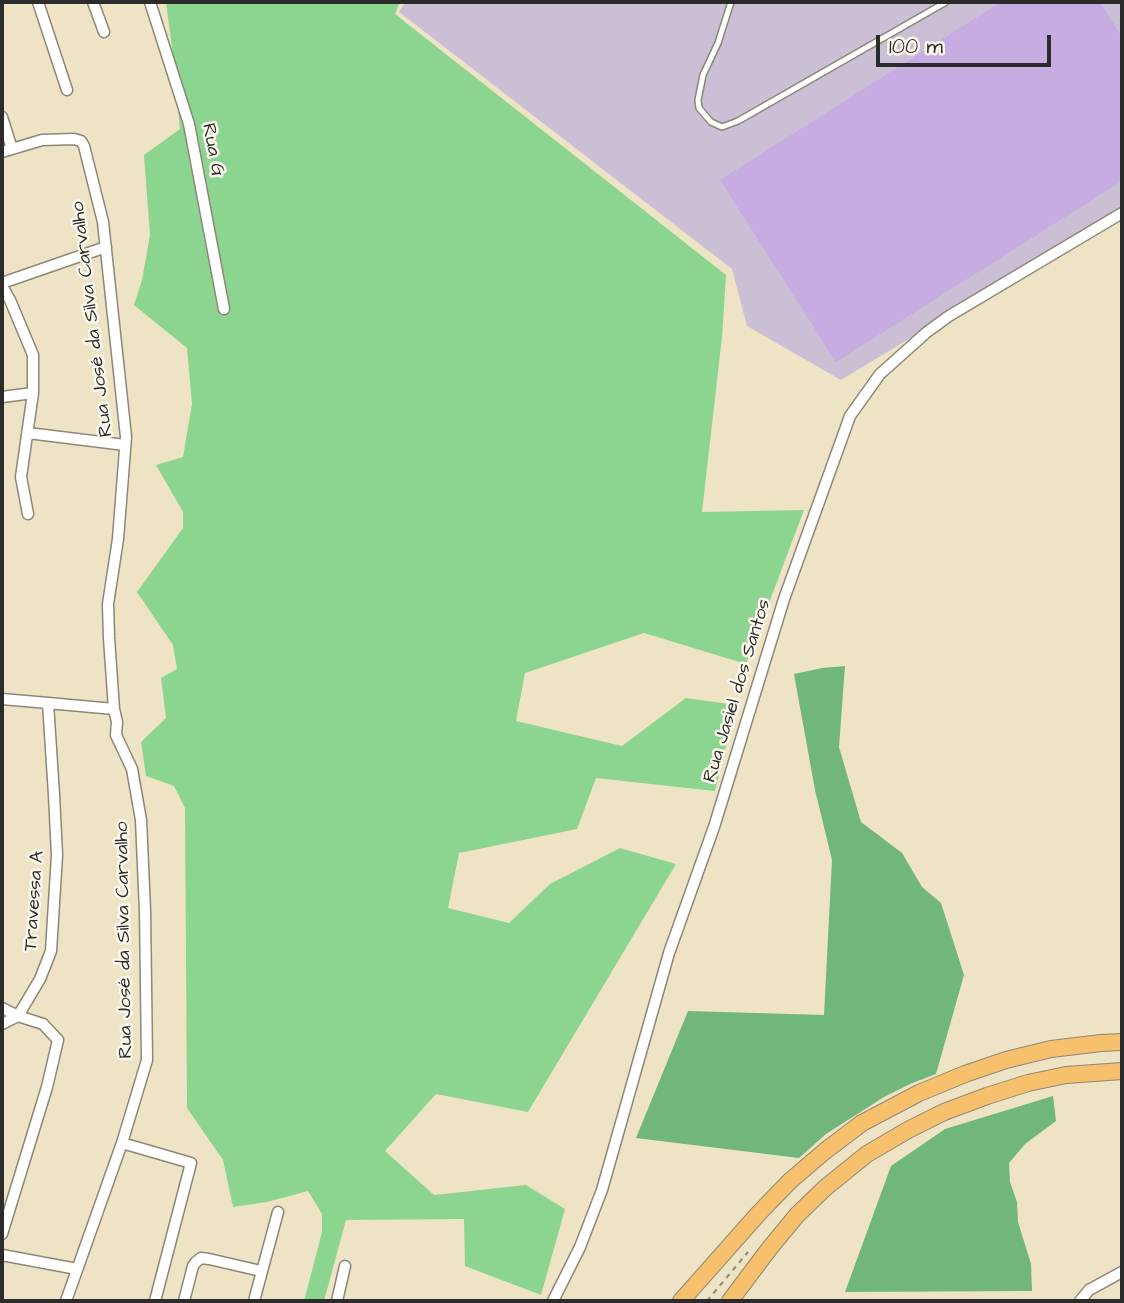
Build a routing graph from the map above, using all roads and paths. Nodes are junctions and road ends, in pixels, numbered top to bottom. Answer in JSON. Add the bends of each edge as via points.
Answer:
{"nodes":[{"id":1,"x":38,"y":2,"type":"edge"},
{"id":2,"x":93,"y":2,"type":"edge"},
{"id":3,"x":150,"y":2,"type":"edge"},
{"id":4,"x":731,"y":2,"type":"edge"},
{"id":5,"x":946,"y":2,"type":"edge"},
{"id":6,"x":104,"y":32,"type":"dead end"},
{"id":7,"x":67,"y":90,"type":"dead end"},
{"id":8,"x":2,"y":117,"type":"edge"},
{"id":9,"x":7,"y":151,"type":"edge"},
{"id":10,"x":1122,"y":213,"type":"edge"},
{"id":11,"x":106,"y":247,"type":"junction"},
{"id":12,"x":2,"y":285,"type":"edge"},
{"id":13,"x":224,"y":309,"type":"dead end"},
{"id":14,"x":33,"y":393,"type":"junction"},
{"id":15,"x":2,"y":397,"type":"edge"},
{"id":16,"x":28,"y":433,"type":"junction"},
{"id":17,"x":125,"y":445,"type":"junction"},
{"id":18,"x":28,"y":514,"type":"dead end"},
{"id":19,"x":2,"y":699,"type":"edge"},
{"id":20,"x":48,"y":703,"type":"junction"},
{"id":21,"x":114,"y":709,"type":"junction"},
{"id":22,"x":2,"y":1008,"type":"edge"},
{"id":23,"x":18,"y":1016,"type":"junction"},
{"id":24,"x":2,"y":1024,"type":"edge"},
{"id":25,"x":1122,"y":1042,"type":"edge"},
{"id":26,"x":1122,"y":1071,"type":"edge"},
{"id":27,"x":121,"y":1143,"type":"junction"},
{"id":28,"x":278,"y":1212,"type":"dead end"},
{"id":29,"x":2,"y":1234,"type":"edge"},
{"id":30,"x":2,"y":1255,"type":"edge"},
{"id":31,"x":345,"y":1266,"type":"dead end"},
{"id":32,"x":77,"y":1269,"type":"junction"},
{"id":33,"x":261,"y":1271,"type":"junction"},
{"id":34,"x":1122,"y":1272,"type":"edge"},
{"id":35,"x":558,"y":1300,"type":"edge"},
{"id":36,"x":66,"y":1301,"type":"edge"},
{"id":37,"x":155,"y":1301,"type":"edge"},
{"id":38,"x":184,"y":1301,"type":"edge"},
{"id":39,"x":254,"y":1301,"type":"edge"},
{"id":40,"x":337,"y":1301,"type":"edge"},
{"id":41,"x":681,"y":1301,"type":"edge"},
{"id":42,"x":730,"y":1301,"type":"edge"},
{"id":43,"x":1080,"y":1301,"type":"edge"}],
"edges":[{"from":1,"to":7,"type":"street"},
{"from":2,"to":6,"type":"street"},
{"from":3,"to":13,"type":"street","name":"Rua G","via":[[189,124]]},
{"from":4,"to":5,"type":"lane","via":[[698,100],[710,122],[722,127]]},
{"from":8,"to":9,"type":"street"},
{"from":9,"to":11,"type":"street","name":"Rua José da Silva Carvalho","via":[[42,140],[83,143]]},
{"from":10,"to":35,"type":"street","name":"Rua Jasiel dos Santos","via":[[927,332],[880,374],[850,416],[784,599],[714,827],[668,953],[602,1190]]},
{"from":11,"to":12,"type":"street"},
{"from":11,"to":17,"type":"street","name":"Rua José da Silva Carvalho"},
{"from":12,"to":14,"type":"street","via":[[33,355]]},
{"from":14,"to":15,"type":"street"},
{"from":14,"to":16,"type":"street"},
{"from":16,"to":17,"type":"street"},
{"from":16,"to":18,"type":"street","via":[[21,477]]},
{"from":17,"to":21,"type":"street","name":"Rua José da Silva Carvalho","via":[[108,604]]},
{"from":19,"to":20,"type":"street"},
{"from":20,"to":21,"type":"street"},
{"from":20,"to":23,"type":"street","name":"Travessa A","via":[[57,855],[53,937],[40,979]]},
{"from":21,"to":27,"type":"street","name":"Rua José da Silva Carvalho","via":[[116,735],[132,769],[141,820],[146,928],[147,1060]]},
{"from":22,"to":23,"type":"street"},
{"from":23,"to":24,"type":"street"},
{"from":23,"to":29,"type":"street","via":[[43,1024],[58,1040]]},
{"from":25,"to":41,"type":"main road","via":[[1051,1049],[1006,1060],[919,1093],[862,1123],[790,1181]]},
{"from":26,"to":42,"type":"main road","via":[[1066,1075],[987,1096],[944,1112],[867,1154],[797,1215]]},
{"from":27,"to":32,"type":"street","name":"Rua José da Silva Carvalho"},
{"from":27,"to":37,"type":"street","via":[[191,1163]]},
{"from":28,"to":33,"type":"street"},
{"from":30,"to":32,"type":"street"},
{"from":31,"to":40,"type":"street"},
{"from":32,"to":36,"type":"street","name":"Rua José da Silva Carvalho"},
{"from":33,"to":38,"type":"street","via":[[201,1258]]},
{"from":33,"to":39,"type":"street"},
{"from":34,"to":43,"type":"street","via":[[1089,1290]]}]}
